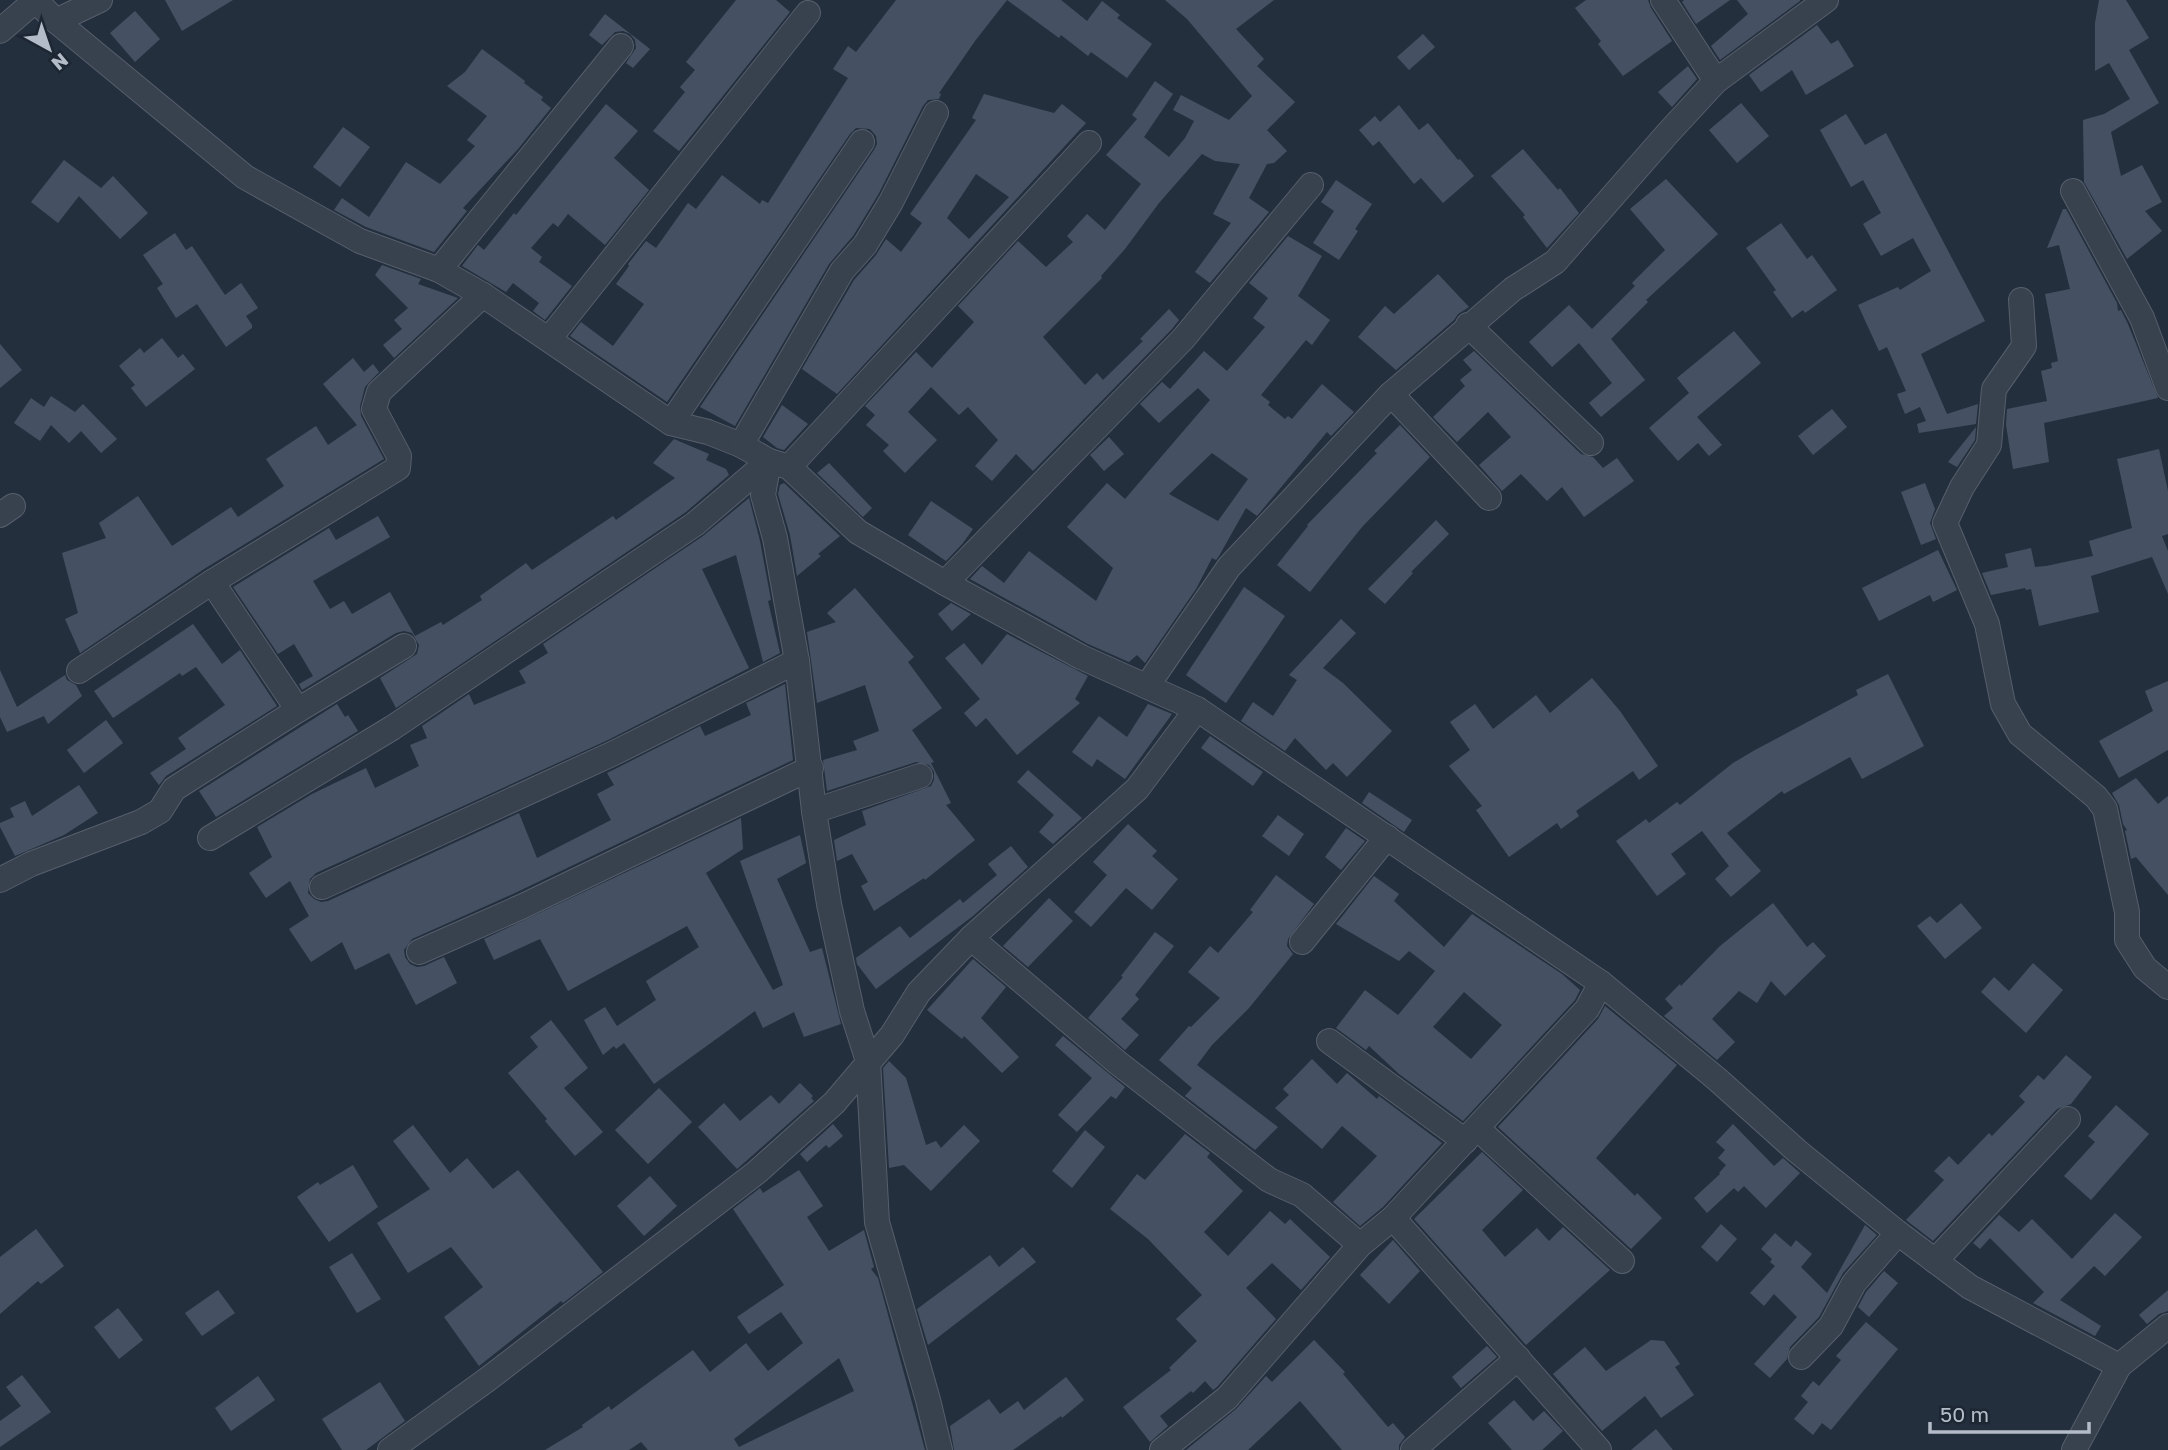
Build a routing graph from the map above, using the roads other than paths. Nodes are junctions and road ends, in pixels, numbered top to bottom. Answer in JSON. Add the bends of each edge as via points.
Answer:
{"nodes":[{"id":1,"x":35,"y":0,"type":"edge"},
{"id":2,"x":100,"y":0,"type":"edge"},
{"id":3,"x":1662,"y":0,"type":"edge"},
{"id":4,"x":1826,"y":0,"type":"edge"},
{"id":5,"x":808,"y":13,"type":"dead end"},
{"id":6,"x":56,"y":20,"type":"junction"},
{"id":7,"x":0,"y":30,"type":"edge"},
{"id":8,"x":621,"y":46,"type":"dead end"},
{"id":9,"x":1716,"y":81,"type":"junction"},
{"id":10,"x":936,"y":113,"type":"dead end"},
{"id":11,"x":862,"y":142,"type":"dead end"},
{"id":12,"x":1089,"y":143,"type":"dead end"},
{"id":13,"x":1311,"y":185,"type":"dead end"},
{"id":14,"x":2073,"y":191,"type":"dead end"},
{"id":15,"x":439,"y":270,"type":"junction"},
{"id":16,"x":483,"y":295,"type":"junction"},
{"id":17,"x":2021,"y":300,"type":"dead end"},
{"id":18,"x":1468,"y":325,"type":"junction"},
{"id":19,"x":549,"y":340,"type":"junction"},
{"id":20,"x":2168,"y":388,"type":"edge"},
{"id":21,"x":1391,"y":394,"type":"junction"},
{"id":22,"x":671,"y":423,"type":"junction"},
{"id":23,"x":1591,"y":443,"type":"dead end"},
{"id":24,"x":741,"y":446,"type":"junction"},
{"id":25,"x":779,"y":464,"type":"junction"},
{"id":26,"x":1489,"y":498,"type":"dead end"},
{"id":27,"x":212,"y":582,"type":"junction"},
{"id":28,"x":945,"y":583,"type":"junction"},
{"id":29,"x":404,"y":646,"type":"dead end"},
{"id":30,"x":797,"y":661,"type":"junction"},
{"id":31,"x":79,"y":671,"type":"dead end"},
{"id":32,"x":1147,"y":686,"type":"junction"},
{"id":33,"x":1197,"y":709,"type":"junction"},
{"id":34,"x":298,"y":710,"type":"junction"},
{"id":35,"x":811,"y":768,"type":"junction"},
{"id":36,"x":919,"y":776,"type":"dead end"},
{"id":37,"x":814,"y":811,"type":"junction"},
{"id":38,"x":1387,"y":837,"type":"junction"},
{"id":39,"x":210,"y":838,"type":"dead end"},
{"id":40,"x":0,"y":880,"type":"edge"},
{"id":41,"x":322,"y":887,"type":"dead end"},
{"id":42,"x":971,"y":938,"type":"junction"},
{"id":43,"x":1302,"y":942,"type":"dead end"},
{"id":44,"x":419,"y":952,"type":"dead end"},
{"id":45,"x":1601,"y":983,"type":"junction"},
{"id":46,"x":2168,"y":987,"type":"edge"},
{"id":47,"x":1329,"y":1041,"type":"dead end"},
{"id":48,"x":869,"y":1061,"type":"junction"},
{"id":49,"x":2068,"y":1119,"type":"dead end"},
{"id":50,"x":1471,"y":1135,"type":"junction"},
{"id":51,"x":1393,"y":1218,"type":"junction"},
{"id":52,"x":1898,"y":1233,"type":"junction"},
{"id":53,"x":1360,"y":1245,"type":"junction"},
{"id":54,"x":1622,"y":1261,"type":"dead end"},
{"id":55,"x":1935,"y":1261,"type":"junction"},
{"id":56,"x":2168,"y":1326,"type":"edge"},
{"id":57,"x":1801,"y":1357,"type":"dead end"},
{"id":58,"x":1518,"y":1359,"type":"junction"},
{"id":59,"x":2119,"y":1366,"type":"junction"},
{"id":60,"x":390,"y":1450,"type":"edge"},
{"id":61,"x":940,"y":1450,"type":"edge"},
{"id":62,"x":1162,"y":1450,"type":"edge"},
{"id":63,"x":1413,"y":1450,"type":"edge"},
{"id":64,"x":1599,"y":1450,"type":"edge"},
{"id":65,"x":2074,"y":1450,"type":"edge"}],
"edges":[{"from":1,"to":6,"type":"street"},
{"from":1,"to":7,"type":"street"},
{"from":2,"to":6,"type":"street"},
{"from":3,"to":9,"type":"street"},
{"from":4,"to":9,"type":"street"},
{"from":5,"to":19,"type":"street"},
{"from":6,"to":15,"type":"street","via":[[245,177],[360,241]]},
{"from":8,"to":15,"type":"street"},
{"from":9,"to":18,"type":"street","via":[[1555,262]]},
{"from":10,"to":24,"type":"street","via":[[891,202],[865,245],[842,271]]},
{"from":11,"to":22,"type":"street"},
{"from":12,"to":25,"type":"street"},
{"from":13,"to":28,"type":"street","via":[[1184,339]]},
{"from":14,"to":20,"type":"street","via":[[2142,318]]},
{"from":15,"to":16,"type":"street"},
{"from":16,"to":19,"type":"street"},
{"from":16,"to":27,"type":"street","via":[[379,392],[374,409],[399,456],[398,468]]},
{"from":17,"to":46,"type":"street","via":[[2024,346],[1994,389],[1989,444],[1945,523],[1987,624],[2003,704],[2020,734],[2105,809],[2127,912],[2127,940],[2145,968]]},
{"from":18,"to":21,"type":"street"},
{"from":18,"to":23,"type":"street"},
{"from":19,"to":22,"type":"street"},
{"from":21,"to":26,"type":"street"},
{"from":21,"to":32,"type":"street","via":[[1229,567]]},
{"from":22,"to":24,"type":"street"},
{"from":24,"to":25,"type":"street"},
{"from":25,"to":28,"type":"street","via":[[858,532]]},
{"from":25,"to":30,"type":"street","via":[[763,495]]},
{"from":25,"to":39,"type":"street","via":[[392,728]]},
{"from":27,"to":31,"type":"street"},
{"from":27,"to":34,"type":"street"},
{"from":28,"to":32,"type":"street","via":[[1081,657]]},
{"from":29,"to":34,"type":"street"},
{"from":30,"to":35,"type":"street"},
{"from":30,"to":41,"type":"street","via":[[614,753]]},
{"from":32,"to":33,"type":"street"},
{"from":33,"to":38,"type":"street"},
{"from":33,"to":42,"type":"street","via":[[1137,789]]},
{"from":34,"to":40,"type":"street","via":[[174,789],[160,811]]},
{"from":35,"to":37,"type":"street"},
{"from":35,"to":44,"type":"street"},
{"from":36,"to":37,"type":"street"},
{"from":37,"to":48,"type":"street","via":[[852,1010]]},
{"from":38,"to":43,"type":"street"},
{"from":38,"to":45,"type":"street"},
{"from":42,"to":48,"type":"street","via":[[919,992]]},
{"from":42,"to":53,"type":"street","via":[[1118,1063],[1269,1180],[1302,1195]]},
{"from":45,"to":50,"type":"street","via":[[1587,1009]]},
{"from":45,"to":52,"type":"street"},
{"from":47,"to":50,"type":"street"},
{"from":48,"to":60,"type":"street","via":[[834,1103],[757,1172]]},
{"from":48,"to":61,"type":"street","via":[[877,1222]]},
{"from":49,"to":55,"type":"street"},
{"from":50,"to":51,"type":"street"},
{"from":50,"to":54,"type":"street"},
{"from":51,"to":53,"type":"street"},
{"from":51,"to":58,"type":"street"},
{"from":52,"to":55,"type":"street"},
{"from":52,"to":57,"type":"street","via":[[1854,1283],[1831,1326]]},
{"from":53,"to":62,"type":"street","via":[[1227,1398]]},
{"from":55,"to":59,"type":"street","via":[[1970,1287]]},
{"from":56,"to":59,"type":"street"},
{"from":58,"to":63,"type":"street"},
{"from":58,"to":64,"type":"street"},
{"from":59,"to":65,"type":"street"}]}
